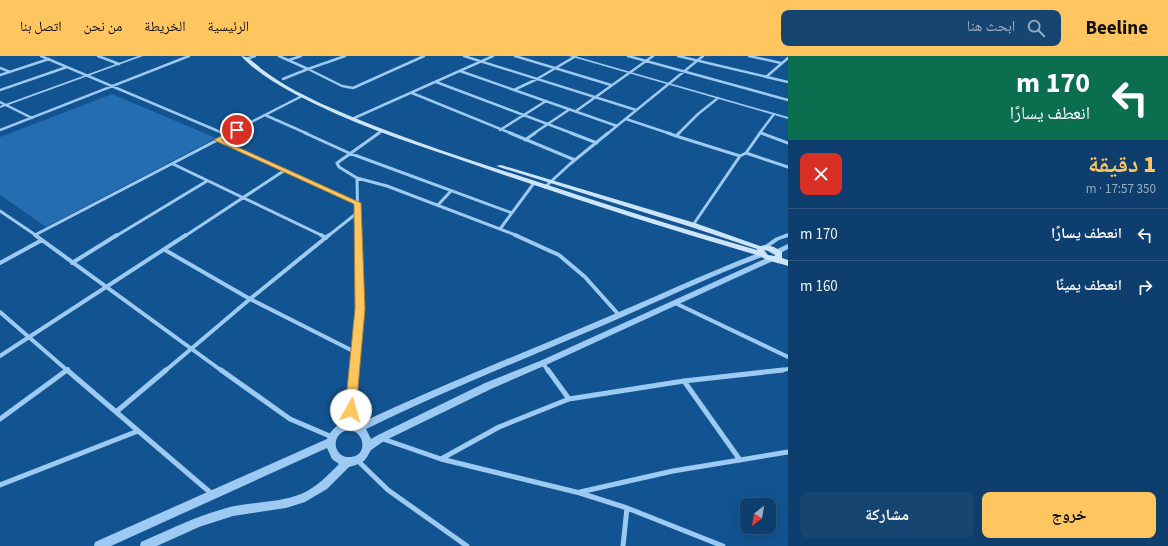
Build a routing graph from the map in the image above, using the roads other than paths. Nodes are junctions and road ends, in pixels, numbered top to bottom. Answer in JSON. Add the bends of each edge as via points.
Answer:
{"nodes":[{"id":1,"x":41,"y":56,"type":"edge"},
{"id":2,"x":98,"y":56,"type":"edge"},
{"id":3,"x":141,"y":56,"type":"edge"},
{"id":4,"x":189,"y":56,"type":"edge"},
{"id":5,"x":279,"y":56,"type":"edge"},
{"id":6,"x":301,"y":56,"type":"edge"},
{"id":7,"x":345,"y":56,"type":"edge"},
{"id":8,"x":424,"y":56,"type":"edge"},
{"id":9,"x":464,"y":56,"type":"edge"},
{"id":10,"x":493,"y":56,"type":"edge"},
{"id":11,"x":514,"y":56,"type":"edge"},
{"id":12,"x":573,"y":56,"type":"edge"},
{"id":13,"x":628,"y":56,"type":"edge"},
{"id":14,"x":653,"y":56,"type":"edge"},
{"id":15,"x":678,"y":56,"type":"edge"},
{"id":16,"x":703,"y":56,"type":"edge"},
{"id":17,"x":749,"y":56,"type":"edge"},
{"id":18,"x":249,"y":57,"type":"edge"},
{"id":19,"x":788,"y":58,"type":"edge"},
{"id":20,"x":50,"y":59,"type":"junction"},
{"id":21,"x":289,"y":60,"type":"junction"},
{"id":22,"x":646,"y":61,"type":"junction"},
{"id":23,"x":697,"y":61,"type":"junction"},
{"id":24,"x":481,"y":62,"type":"junction"},
{"id":25,"x":782,"y":63,"type":"junction"},
{"id":26,"x":120,"y":64,"type":"junction"},
{"id":27,"x":68,"y":67,"type":"junction"},
{"id":28,"x":0,"y":68,"type":"edge"},
{"id":29,"x":555,"y":68,"type":"junction"},
{"id":30,"x":308,"y":69,"type":"junction"},
{"id":31,"x":460,"y":71,"type":"junction"},
{"id":32,"x":685,"y":71,"type":"junction"},
{"id":33,"x":10,"y":72,"type":"junction"},
{"id":34,"x":629,"y":72,"type":"junction"},
{"id":35,"x":87,"y":75,"type":"junction"},
{"id":36,"x":0,"y":76,"type":"edge"},
{"id":37,"x":766,"y":77,"type":"junction"},
{"id":38,"x":283,"y":79,"type":"junction"},
{"id":39,"x":537,"y":79,"type":"junction"},
{"id":40,"x":436,"y":82,"type":"junction"},
{"id":41,"x":788,"y":82,"type":"edge"},
{"id":42,"x":670,"y":84,"type":"junction"},
{"id":43,"x":114,"y":86,"type":"junction"},
{"id":44,"x":611,"y":86,"type":"junction"},
{"id":45,"x":0,"y":90,"type":"edge"},
{"id":46,"x":514,"y":90,"type":"junction"},
{"id":47,"x":412,"y":93,"type":"junction"},
{"id":48,"x":302,"y":96,"type":"junction"},
{"id":49,"x":595,"y":98,"type":"junction"},
{"id":50,"x":718,"y":98,"type":"junction"},
{"id":51,"x":788,"y":100,"type":"edge"},
{"id":52,"x":546,"y":101,"type":"junction"},
{"id":53,"x":0,"y":102,"type":"edge"},
{"id":54,"x":7,"y":105,"type":"junction"},
{"id":55,"x":0,"y":107,"type":"edge"},
{"id":56,"x":570,"y":109,"type":"junction"},
{"id":57,"x":636,"y":110,"type":"junction"},
{"id":58,"x":576,"y":111,"type":"junction"},
{"id":59,"x":774,"y":114,"type":"junction"},
{"id":60,"x":523,"y":115,"type":"junction"},
{"id":61,"x":265,"y":116,"type":"junction"},
{"id":62,"x":359,"y":117,"type":"junction"},
{"id":63,"x":32,"y":118,"type":"junction"},
{"id":64,"x":788,"y":118,"type":"edge"},
{"id":65,"x":352,"y":120,"type":"junction"},
{"id":66,"x":626,"y":120,"type":"junction"},
{"id":67,"x":547,"y":125,"type":"junction"},
{"id":68,"x":617,"y":126,"type":"junction"},
{"id":69,"x":0,"y":130,"type":"edge"},
{"id":70,"x":500,"y":130,"type":"junction"},
{"id":71,"x":382,"y":131,"type":"junction"},
{"id":72,"x":760,"y":133,"type":"junction"},
{"id":73,"x":227,"y":135,"type":"junction"},
{"id":74,"x":676,"y":136,"type":"junction"},
{"id":75,"x":217,"y":140,"type":"junction"},
{"id":76,"x":525,"y":140,"type":"junction"},
{"id":77,"x":597,"y":143,"type":"junction"},
{"id":78,"x":788,"y":143,"type":"edge"},
{"id":79,"x":349,"y":153,"type":"junction"},
{"id":80,"x":746,"y":153,"type":"junction"},
{"id":81,"x":740,"y":156,"type":"junction"},
{"id":82,"x":574,"y":160,"type":"junction"},
{"id":83,"x":173,"y":164,"type":"junction"},
{"id":84,"x":788,"y":167,"type":"edge"},
{"id":85,"x":285,"y":170,"type":"junction"},
{"id":86,"x":357,"y":178,"type":"junction"},
{"id":87,"x":206,"y":181,"type":"junction"},
{"id":88,"x":534,"y":183,"type":"junction"},
{"id":89,"x":547,"y":184,"type":"junction"},
{"id":90,"x":451,"y":191,"type":"junction"},
{"id":91,"x":243,"y":198,"type":"junction"},
{"id":92,"x":357,"y":203,"type":"junction"},
{"id":93,"x":438,"y":205,"type":"junction"},
{"id":94,"x":0,"y":211,"type":"edge"},
{"id":95,"x":357,"y":213,"type":"junction"},
{"id":96,"x":512,"y":213,"type":"junction"},
{"id":97,"x":693,"y":225,"type":"junction"},
{"id":98,"x":500,"y":228,"type":"junction"},
{"id":99,"x":35,"y":235,"type":"junction"},
{"id":100,"x":788,"y":235,"type":"edge"},
{"id":101,"x":326,"y":238,"type":"junction"},
{"id":102,"x":42,"y":240,"type":"junction"},
{"id":103,"x":788,"y":246,"type":"edge"},
{"id":104,"x":165,"y":250,"type":"junction"},
{"id":105,"x":762,"y":251,"type":"junction"},
{"id":106,"x":776,"y":256,"type":"junction"},
{"id":107,"x":788,"y":257,"type":"edge"},
{"id":108,"x":72,"y":262,"type":"junction"},
{"id":109,"x":0,"y":263,"type":"edge"},
{"id":110,"x":788,"y":263,"type":"edge"},
{"id":111,"x":107,"y":288,"type":"junction"},
{"id":112,"x":250,"y":299,"type":"junction"},
{"id":113,"x":674,"y":302,"type":"junction"},
{"id":114,"x":0,"y":312,"type":"edge"},
{"id":115,"x":619,"y":315,"type":"junction"},
{"id":116,"x":30,"y":337,"type":"junction"},
{"id":117,"x":191,"y":348,"type":"junction"},
{"id":118,"x":357,"y":353,"type":"junction"},
{"id":119,"x":0,"y":356,"type":"edge"},
{"id":120,"x":788,"y":357,"type":"edge"},
{"id":121,"x":543,"y":363,"type":"junction"},
{"id":122,"x":788,"y":368,"type":"edge"},
{"id":123,"x":68,"y":369,"type":"junction"},
{"id":124,"x":684,"y":381,"type":"junction"},
{"id":125,"x":569,"y":399,"type":"junction"},
{"id":126,"x":116,"y":412,"type":"junction"},
{"id":127,"x":0,"y":419,"type":"edge"},
{"id":128,"x":349,"y":426,"type":"junction"},
{"id":129,"x":359,"y":428,"type":"junction"},
{"id":130,"x":138,"y":431,"type":"junction"},
{"id":131,"x":381,"y":438,"type":"junction"},
{"id":132,"x":332,"y":440,"type":"junction"},
{"id":133,"x":368,"y":447,"type":"junction"},
{"id":134,"x":788,"y":452,"type":"edge"},
{"id":135,"x":441,"y":459,"type":"junction"},
{"id":136,"x":740,"y":460,"type":"junction"},
{"id":137,"x":352,"y":461,"type":"junction"},
{"id":138,"x":0,"y":485,"type":"edge"},
{"id":139,"x":580,"y":493,"type":"junction"},
{"id":140,"x":214,"y":495,"type":"junction"},
{"id":141,"x":628,"y":508,"type":"junction"},
{"id":142,"x":99,"y":546,"type":"edge"},
{"id":143,"x":145,"y":546,"type":"edge"},
{"id":144,"x":467,"y":546,"type":"edge"},
{"id":145,"x":623,"y":546,"type":"edge"},
{"id":146,"x":723,"y":546,"type":"edge"}],
"edges":[{"from":1,"to":20,"type":"street"},
{"from":2,"to":26,"type":"street"},
{"from":3,"to":26,"type":"street"},
{"from":4,"to":43,"type":"street"},
{"from":5,"to":21,"type":"street"},
{"from":6,"to":21,"type":"street"},
{"from":7,"to":30,"type":"street"},
{"from":8,"to":30,"type":"street","via":[[353,88],[342,86]]},
{"from":9,"to":24,"type":"street"},
{"from":10,"to":24,"type":"street"},
{"from":11,"to":29,"type":"street"},
{"from":12,"to":29,"type":"street"},
{"from":12,"to":34,"type":"street"},
{"from":13,"to":22,"type":"street"},
{"from":14,"to":22,"type":"street"},
{"from":15,"to":23,"type":"street"},
{"from":16,"to":23,"type":"street"},
{"from":17,"to":25,"type":"street"},
{"from":18,"to":38,"type":"main road"},
{"from":18,"to":48,"type":"main road","via":[[287,88]]},
{"from":19,"to":25,"type":"street"},
{"from":20,"to":27,"type":"street"},
{"from":20,"to":33,"type":"street"},
{"from":21,"to":30,"type":"street"},
{"from":22,"to":32,"type":"street"},
{"from":22,"to":34,"type":"street"},
{"from":23,"to":32,"type":"street"},
{"from":23,"to":37,"type":"street"},
{"from":24,"to":31,"type":"street"},
{"from":24,"to":39,"type":"street"},
{"from":25,"to":37,"type":"street"},
{"from":26,"to":35,"type":"street"},
{"from":27,"to":35,"type":"street"},
{"from":27,"to":45,"type":"street"},
{"from":28,"to":33,"type":"street"},
{"from":29,"to":39,"type":"street"},
{"from":29,"to":44,"type":"street"},
{"from":30,"to":38,"type":"street"},
{"from":31,"to":40,"type":"street"},
{"from":31,"to":46,"type":"street"},
{"from":32,"to":42,"type":"street"},
{"from":32,"to":51,"type":"street"},
{"from":33,"to":36,"type":"street"},
{"from":34,"to":42,"type":"street"},
{"from":34,"to":44,"type":"street"},
{"from":35,"to":43,"type":"street"},
{"from":35,"to":54,"type":"street"},
{"from":37,"to":41,"type":"street"},
{"from":38,"to":62,"type":"main road"},
{"from":39,"to":46,"type":"street"},
{"from":39,"to":49,"type":"street"},
{"from":40,"to":47,"type":"street"},
{"from":40,"to":60,"type":"street"},
{"from":42,"to":50,"type":"street"},
{"from":42,"to":57,"type":"street"},
{"from":43,"to":63,"type":"street"},
{"from":43,"to":73,"type":"street"},
{"from":44,"to":49,"type":"street"},
{"from":46,"to":52,"type":"street"},
{"from":47,"to":62,"type":"street"},
{"from":47,"to":70,"type":"street"},
{"from":48,"to":61,"type":"street"},
{"from":48,"to":65,"type":"main road"},
{"from":49,"to":57,"type":"street"},
{"from":49,"to":58,"type":"street"},
{"from":50,"to":59,"type":"street"},
{"from":50,"to":74,"type":"street"},
{"from":52,"to":56,"type":"street"},
{"from":52,"to":60,"type":"street"},
{"from":53,"to":54,"type":"street"},
{"from":54,"to":55,"type":"street"},
{"from":54,"to":63,"type":"street"},
{"from":56,"to":58,"type":"street"},
{"from":56,"to":67,"type":"street"},
{"from":57,"to":66,"type":"street"},
{"from":58,"to":68,"type":"street"},
{"from":59,"to":64,"type":"street"},
{"from":59,"to":72,"type":"street"},
{"from":60,"to":67,"type":"street"},
{"from":60,"to":70,"type":"street"},
{"from":61,"to":73,"type":"street"},
{"from":61,"to":79,"type":"street"},
{"from":62,"to":65,"type":"street"},
{"from":62,"to":89,"type":"main road"},
{"from":63,"to":69,"type":"street"},
{"from":65,"to":71,"type":"main road"},
{"from":66,"to":68,"type":"street"},
{"from":66,"to":74,"type":"street"},
{"from":67,"to":76,"type":"street"},
{"from":67,"to":77,"type":"street"},
{"from":68,"to":77,"type":"street"},
{"from":70,"to":76,"type":"street"},
{"from":71,"to":79,"type":"street"},
{"from":71,"to":88,"type":"main road"},
{"from":72,"to":78,"type":"street"},
{"from":72,"to":80,"type":"street"},
{"from":73,"to":75,"type":"street"},
{"from":74,"to":81,"type":"street"},
{"from":75,"to":83,"type":"street"},
{"from":75,"to":85,"type":"street"},
{"from":76,"to":82,"type":"street"},
{"from":77,"to":82,"type":"street"},
{"from":79,"to":86,"type":"street","via":[[337,165]]},
{"from":79,"to":90,"type":"street"},
{"from":80,"to":81,"type":"street"},
{"from":80,"to":84,"type":"street"},
{"from":81,"to":97,"type":"street"},
{"from":82,"to":89,"type":"street"},
{"from":83,"to":87,"type":"street"},
{"from":83,"to":99,"type":"street"},
{"from":85,"to":91,"type":"street"},
{"from":85,"to":92,"type":"street"},
{"from":86,"to":92,"type":"street"},
{"from":86,"to":93,"type":"street","via":[[374,181]]},
{"from":87,"to":91,"type":"street"},
{"from":87,"to":108,"type":"street"},
{"from":88,"to":89,"type":"main road"},
{"from":88,"to":96,"type":"street"},
{"from":89,"to":97,"type":"main road"},
{"from":89,"to":105,"type":"main road"},
{"from":90,"to":93,"type":"street"},
{"from":90,"to":96,"type":"street"},
{"from":91,"to":101,"type":"street"},
{"from":91,"to":104,"type":"street"},
{"from":92,"to":95,"type":"street"},
{"from":93,"to":98,"type":"street"},
{"from":94,"to":99,"type":"street"},
{"from":95,"to":101,"type":"street"},
{"from":95,"to":118,"type":"street","via":[[360,309]]},
{"from":96,"to":98,"type":"street"},
{"from":97,"to":105,"type":"main road"},
{"from":98,"to":115,"type":"street","via":[[559,255],[585,277]]},
{"from":99,"to":102,"type":"street"},
{"from":100,"to":105,"type":"street","via":[[777,239]]},
{"from":101,"to":112,"type":"street"},
{"from":102,"to":108,"type":"street"},
{"from":102,"to":109,"type":"street"},
{"from":103,"to":106,"type":"street"},
{"from":104,"to":111,"type":"street"},
{"from":104,"to":112,"type":"street"},
{"from":105,"to":106,"type":"main road","via":[[772,249]]},
{"from":105,"to":115,"type":"street"},
{"from":106,"to":107,"type":"main road"},
{"from":106,"to":110,"type":"main road"},
{"from":106,"to":113,"type":"street"},
{"from":108,"to":111,"type":"street"},
{"from":111,"to":116,"type":"street"},
{"from":111,"to":117,"type":"street"},
{"from":112,"to":117,"type":"street"},
{"from":112,"to":118,"type":"street"},
{"from":113,"to":120,"type":"street"},
{"from":113,"to":121,"type":"street"},
{"from":114,"to":116,"type":"street"},
{"from":115,"to":129,"type":"street","via":[[404,406]]},
{"from":116,"to":119,"type":"street"},
{"from":116,"to":123,"type":"street"},
{"from":117,"to":126,"type":"street"},
{"from":117,"to":132,"type":"street","via":[[290,419]]},
{"from":118,"to":128,"type":"street"},
{"from":121,"to":125,"type":"street"},
{"from":121,"to":131,"type":"street","via":[[488,386]]},
{"from":122,"to":124,"type":"street"},
{"from":123,"to":126,"type":"street"},
{"from":123,"to":127,"type":"street"},
{"from":124,"to":125,"type":"street"},
{"from":124,"to":136,"type":"street"},
{"from":125,"to":135,"type":"street","via":[[499,427]]},
{"from":126,"to":130,"type":"street"},
{"from":128,"to":129,"type":"street"},
{"from":128,"to":132,"type":"street","via":[[339,429]]},
{"from":129,"to":133,"type":"street","via":[[365,432]]},
{"from":130,"to":138,"type":"street"},
{"from":130,"to":140,"type":"street"},
{"from":131,"to":133,"type":"street"},
{"from":131,"to":135,"type":"street"},
{"from":132,"to":137,"type":"street","via":[[333,453],[337,458]]},
{"from":132,"to":140,"type":"street"},
{"from":133,"to":137,"type":"street","via":[[364,454]]},
{"from":134,"to":136,"type":"street"},
{"from":135,"to":139,"type":"street"},
{"from":136,"to":139,"type":"street","via":[[673,471]]},
{"from":137,"to":143,"type":"street","via":[[308,495],[294,501],[234,510]]},
{"from":137,"to":144,"type":"street"},
{"from":139,"to":141,"type":"street"},
{"from":140,"to":142,"type":"street"},
{"from":141,"to":145,"type":"street"},
{"from":141,"to":146,"type":"street"}]}
